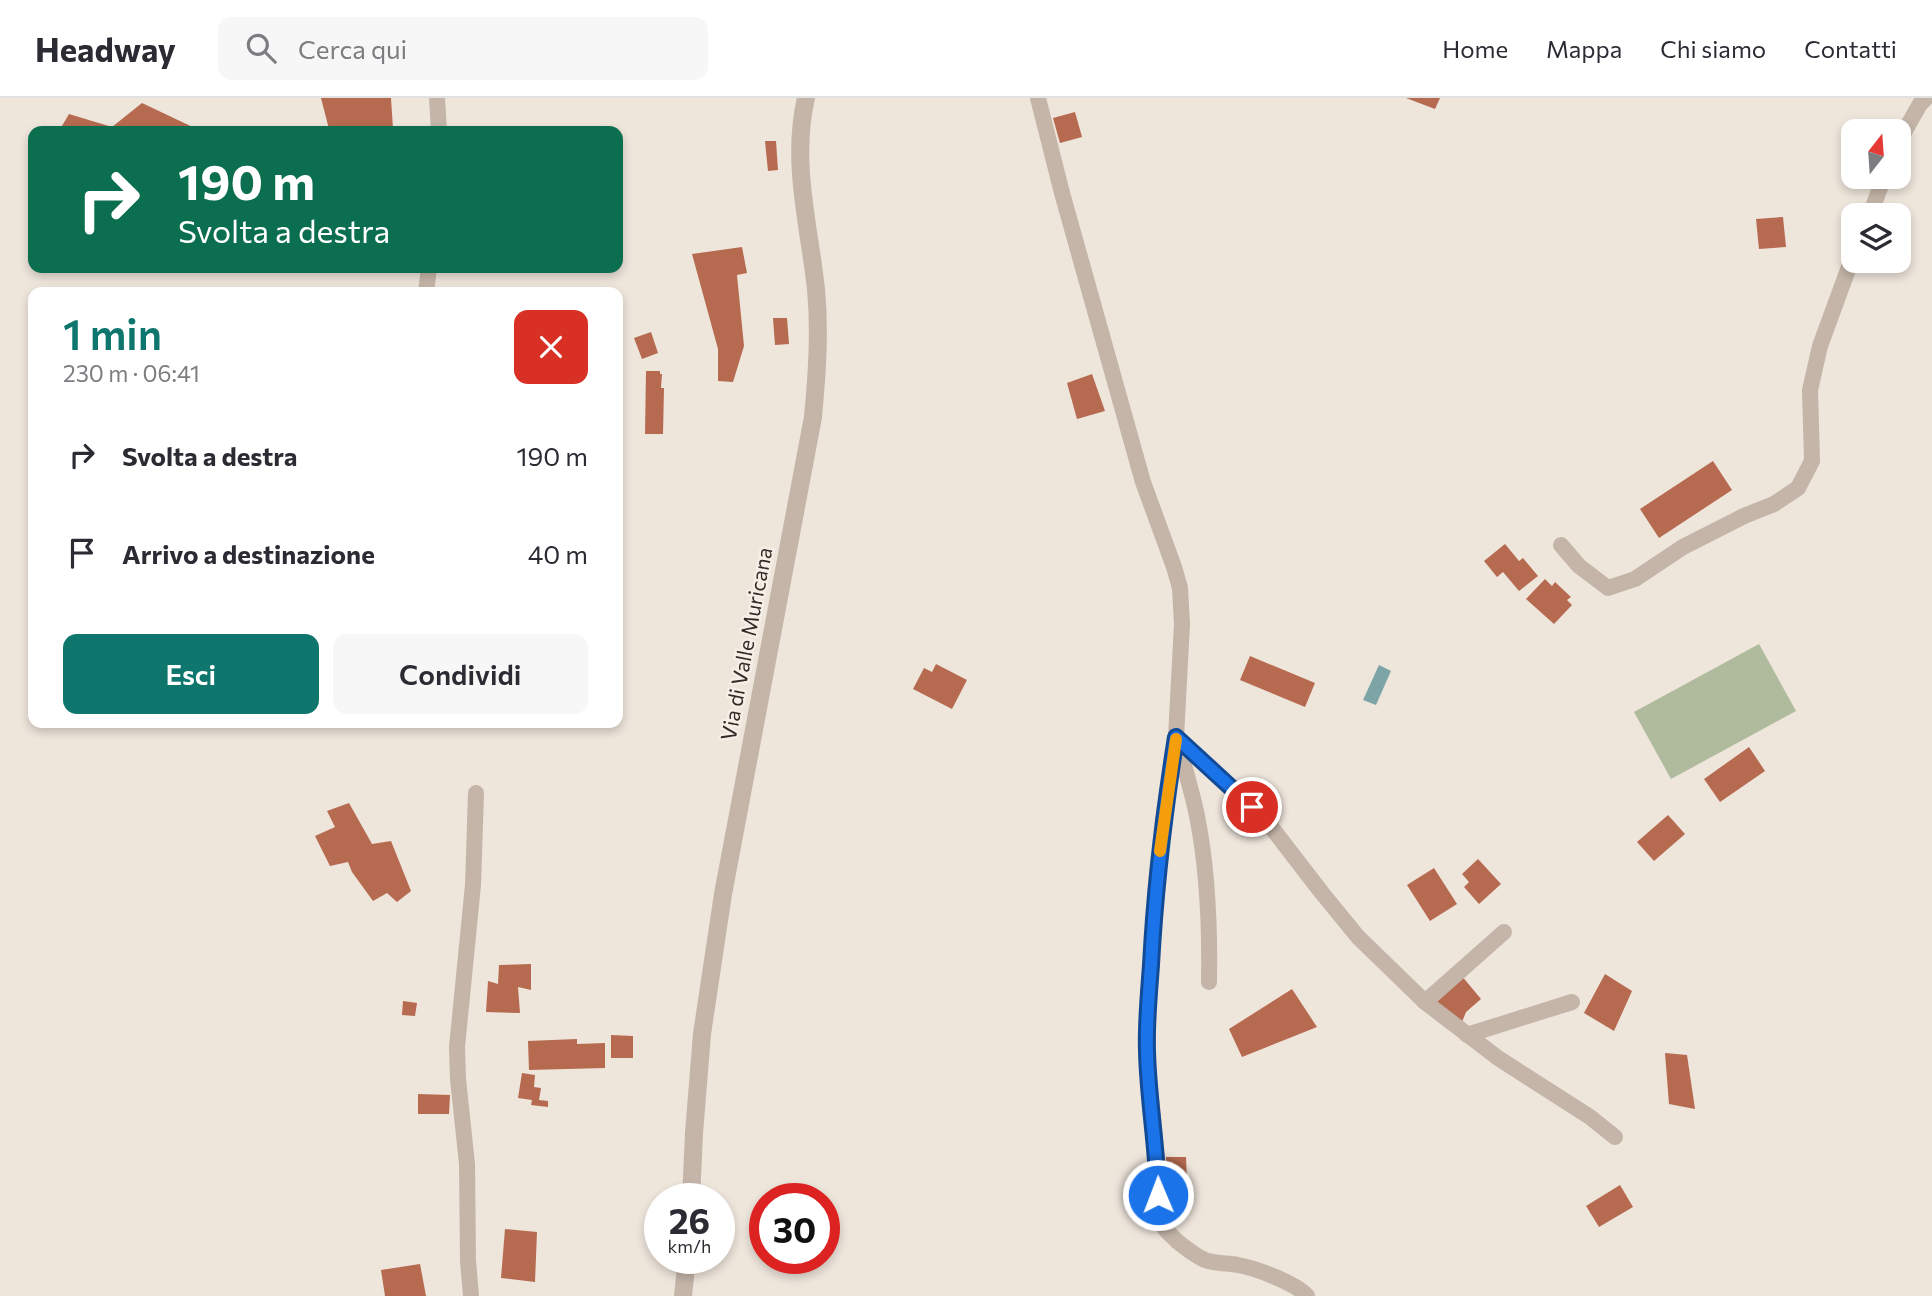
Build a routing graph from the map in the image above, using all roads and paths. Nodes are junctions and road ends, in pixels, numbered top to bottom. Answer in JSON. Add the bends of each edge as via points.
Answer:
{"nodes":[{"id":1,"x":436,"y":98,"type":"edge"},
{"id":2,"x":806,"y":98,"type":"edge"},
{"id":3,"x":1038,"y":98,"type":"edge"},
{"id":4,"x":1926,"y":98,"type":"edge"},
{"id":5,"x":1911,"y":120,"type":"edge"},
{"id":6,"x":439,"y":126,"type":"edge"},
{"id":7,"x":1847,"y":273,"type":"edge"},
{"id":8,"x":1561,"y":545,"type":"dead end"},
{"id":9,"x":1176,"y":737,"type":"junction"},
{"id":10,"x":476,"y":793,"type":"dead end"},
{"id":11,"x":1504,"y":932,"type":"dead end"},
{"id":12,"x":1209,"y":982,"type":"dead end"},
{"id":13,"x":1425,"y":1002,"type":"junction"},
{"id":14,"x":1572,"y":1002,"type":"dead end"},
{"id":15,"x":1467,"y":1035,"type":"junction"},
{"id":16,"x":1615,"y":1138,"type":"dead end"},
{"id":17,"x":692,"y":1183,"type":"edge"},
{"id":18,"x":685,"y":1274,"type":"edge"},
{"id":19,"x":471,"y":1296,"type":"edge"},
{"id":20,"x":683,"y":1296,"type":"edge"},
{"id":21,"x":1307,"y":1296,"type":"edge"}],
"edges":[{"from":1,"to":6,"type":"street"},
{"from":2,"to":17,"type":"street","name":"Via di Valle Muricana","via":[[800,177],[819,332],[813,417],[711,971],[698,1075]]},
{"from":3,"to":9,"type":"street","via":[[1143,482],[1180,588]]},
{"from":4,"to":5,"type":"street"},
{"from":7,"to":8,"type":"street","via":[[1810,390],[1812,461],[1798,488],[1682,547],[1635,579],[1608,588]]},
{"from":9,"to":12,"type":"street","via":[[1204,863]]},
{"from":9,"to":13,"type":"street","via":[[1268,823],[1347,925]]},
{"from":9,"to":21,"type":"street","via":[[1156,883],[1147,1020],[1158,1216],[1168,1233],[1200,1258],[1248,1268],[1297,1287]]},
{"from":10,"to":19,"type":"street","via":[[473,885],[457,1047],[467,1154]]},
{"from":11,"to":13,"type":"street"},
{"from":13,"to":15,"type":"street"},
{"from":14,"to":15,"type":"street"},
{"from":15,"to":16,"type":"street"},
{"from":18,"to":20,"type":"street"}]}
